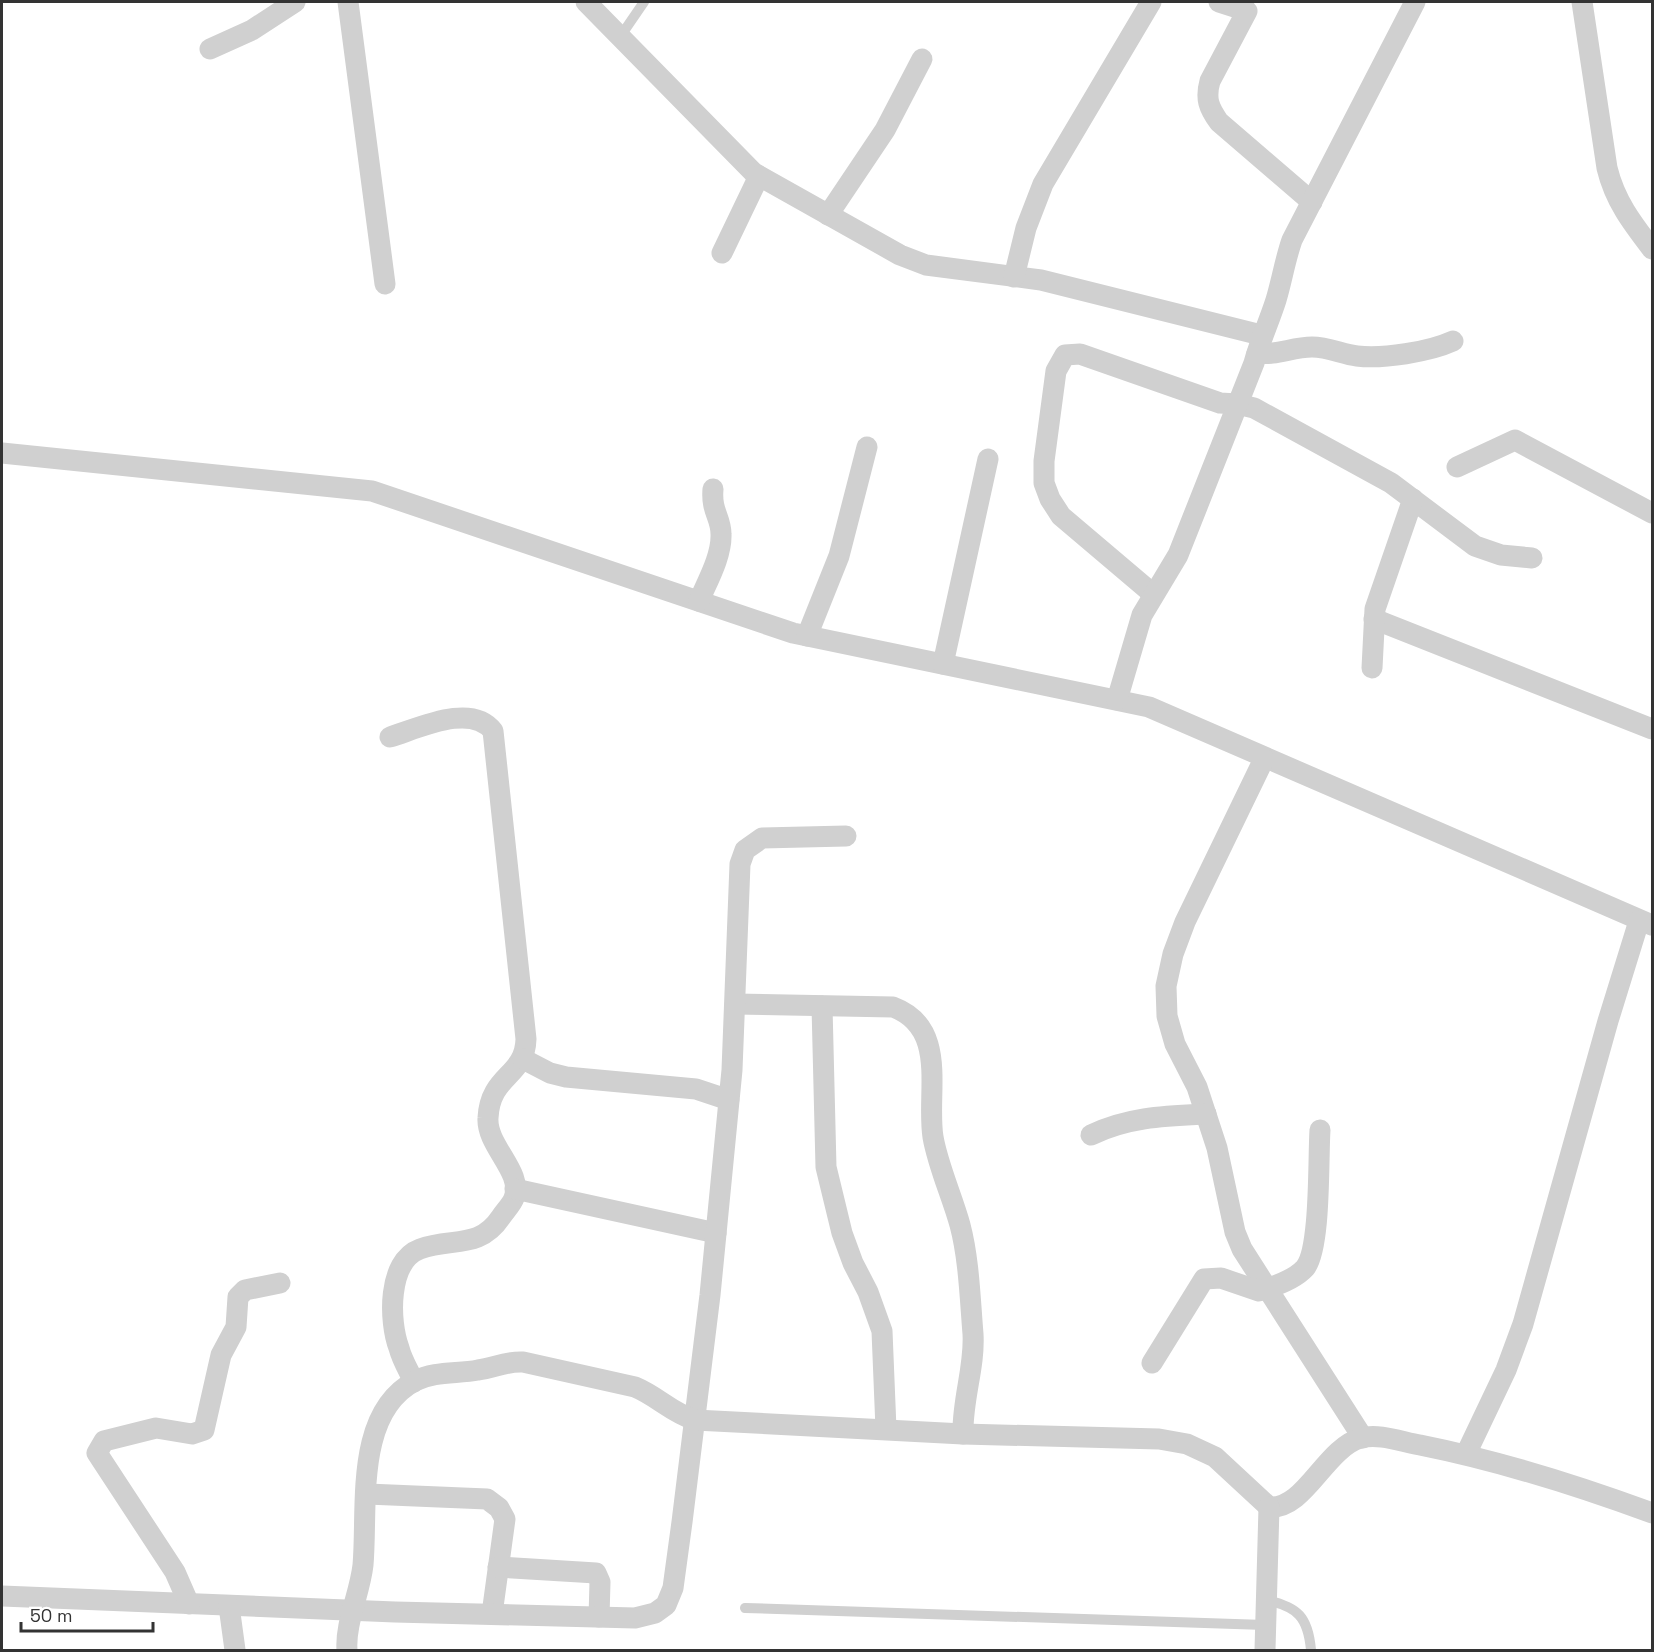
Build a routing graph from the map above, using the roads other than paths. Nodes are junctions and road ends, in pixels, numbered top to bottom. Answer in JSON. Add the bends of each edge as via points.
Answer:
{"nodes":[{"id":1,"x":295,"y":2,"type":"edge"},
{"id":2,"x":348,"y":2,"type":"edge"},
{"id":3,"x":586,"y":2,"type":"edge"},
{"id":4,"x":644,"y":2,"type":"edge"},
{"id":5,"x":1151,"y":2,"type":"edge"},
{"id":6,"x":1219,"y":2,"type":"edge"},
{"id":7,"x":1415,"y":2,"type":"edge"},
{"id":8,"x":1582,"y":2,"type":"edge"},
{"id":9,"x":1250,"y":6,"type":"edge"},
{"id":10,"x":620,"y":36,"type":"junction"},
{"id":11,"x":210,"y":49,"type":"dead end"},
{"id":12,"x":922,"y":59,"type":"dead end"},
{"id":13,"x":759,"y":176,"type":"junction"},
{"id":14,"x":1312,"y":202,"type":"junction"},
{"id":15,"x":828,"y":215,"type":"junction"},
{"id":16,"x":1653,"y":249,"type":"edge"},
{"id":17,"x":722,"y":253,"type":"dead end"},
{"id":18,"x":1014,"y":277,"type":"junction"},
{"id":19,"x":385,"y":284,"type":"dead end"},
{"id":20,"x":1453,"y":341,"type":"dead end"},
{"id":21,"x":1259,"y":344,"type":"junction"},
{"id":22,"x":1238,"y":404,"type":"junction"},
{"id":23,"x":867,"y":447,"type":"dead end"},
{"id":24,"x":2,"y":453,"type":"edge"},
{"id":25,"x":988,"y":459,"type":"dead end"},
{"id":26,"x":1457,"y":467,"type":"dead end"},
{"id":27,"x":713,"y":489,"type":"dead end"},
{"id":28,"x":1413,"y":499,"type":"junction"},
{"id":29,"x":1653,"y":513,"type":"edge"},
{"id":30,"x":1532,"y":558,"type":"dead end"},
{"id":31,"x":1153,"y":594,"type":"junction"},
{"id":32,"x":699,"y":601,"type":"junction"},
{"id":33,"x":1374,"y":619,"type":"junction"},
{"id":34,"x":807,"y":636,"type":"junction"},
{"id":35,"x":943,"y":664,"type":"junction"},
{"id":36,"x":1372,"y":668,"type":"dead end"},
{"id":37,"x":1117,"y":700,"type":"junction"},
{"id":38,"x":1653,"y":729,"type":"edge"},
{"id":39,"x":390,"y":737,"type":"dead end"},
{"id":40,"x":1264,"y":759,"type":"junction"},
{"id":41,"x":846,"y":836,"type":"dead end"},
{"id":42,"x":1646,"y":923,"type":"edge"},
{"id":43,"x":735,"y":1004,"type":"junction"},
{"id":44,"x":822,"y":1006,"type":"junction"},
{"id":45,"x":523,"y":1059,"type":"junction"},
{"id":46,"x":729,"y":1100,"type":"junction"},
{"id":47,"x":1206,"y":1114,"type":"junction"},
{"id":48,"x":1320,"y":1130,"type":"dead end"},
{"id":49,"x":1091,"y":1135,"type":"dead end"},
{"id":50,"x":515,"y":1189,"type":"junction"},
{"id":51,"x":716,"y":1233,"type":"junction"},
{"id":52,"x":280,"y":1283,"type":"dead end"},
{"id":53,"x":1266,"y":1289,"type":"junction"},
{"id":54,"x":1152,"y":1363,"type":"dead end"},
{"id":55,"x":414,"y":1382,"type":"junction"},
{"id":56,"x":695,"y":1419,"type":"junction"},
{"id":57,"x":886,"y":1430,"type":"junction"},
{"id":58,"x":963,"y":1434,"type":"junction"},
{"id":59,"x":1363,"y":1438,"type":"junction"},
{"id":60,"x":1466,"y":1454,"type":"junction"},
{"id":61,"x":367,"y":1494,"type":"junction"},
{"id":62,"x":1269,"y":1507,"type":"junction"},
{"id":63,"x":1653,"y":1513,"type":"edge"},
{"id":64,"x":498,"y":1567,"type":"junction"},
{"id":65,"x":2,"y":1596,"type":"edge"},
{"id":66,"x":1266,"y":1600,"type":"junction"},
{"id":67,"x":189,"y":1604,"type":"junction"},
{"id":68,"x":229,"y":1606,"type":"junction"},
{"id":69,"x":745,"y":1608,"type":"dead end"},
{"id":70,"x":354,"y":1610,"type":"junction"},
{"id":71,"x":492,"y":1614,"type":"junction"},
{"id":72,"x":599,"y":1617,"type":"junction"},
{"id":73,"x":1265,"y":1625,"type":"junction"},
{"id":74,"x":235,"y":1650,"type":"edge"},
{"id":75,"x":346,"y":1650,"type":"edge"},
{"id":76,"x":1265,"y":1650,"type":"edge"},
{"id":77,"x":1311,"y":1650,"type":"edge"}],
"edges":[{"from":1,"to":11,"type":"street","via":[[252,30]]},
{"from":2,"to":19,"type":"street"},
{"from":3,"to":10,"type":"street"},
{"from":4,"to":10,"type":"lane"},
{"from":5,"to":18,"type":"street","via":[[1042,184]]},
{"from":6,"to":9,"type":"street"},
{"from":7,"to":14,"type":"street"},
{"from":8,"to":16,"type":"street","via":[[1612,191]]},
{"from":9,"to":14,"type":"street","via":[[1210,81],[1209,108],[1219,122]]},
{"from":10,"to":13,"type":"street"},
{"from":12,"to":15,"type":"street","via":[[885,130]]},
{"from":13,"to":15,"type":"street"},
{"from":13,"to":17,"type":"street"},
{"from":14,"to":21,"type":"street","via":[[1288,250]]},
{"from":15,"to":18,"type":"street","via":[[926,265]]},
{"from":18,"to":21,"type":"street","via":[[1041,280]]},
{"from":20,"to":21,"type":"street","via":[[1436,349],[1391,356],[1357,356],[1322,347],[1270,355]]},
{"from":21,"to":22,"type":"street"},
{"from":22,"to":28,"type":"street","via":[[1254,408]]},
{"from":22,"to":31,"type":"street","via":[[1178,555]]},
{"from":22,"to":31,"type":"street","via":[[1220,403],[1080,354],[1065,355],[1059,362],[1044,461],[1044,483],[1050,500],[1061,516]]},
{"from":23,"to":34,"type":"street","via":[[839,556]]},
{"from":24,"to":32,"type":"street","via":[[372,490]]},
{"from":25,"to":35,"type":"street"},
{"from":26,"to":29,"type":"street","via":[[1515,440]]},
{"from":27,"to":32,"type":"street","via":[[713,511],[721,535]]},
{"from":28,"to":30,"type":"street","via":[[1475,546],[1501,555]]},
{"from":28,"to":33,"type":"street","via":[[1380,590]]},
{"from":31,"to":37,"type":"street","via":[[1142,615]]},
{"from":32,"to":34,"type":"street"},
{"from":33,"to":36,"type":"street"},
{"from":33,"to":38,"type":"street"},
{"from":34,"to":35,"type":"street"},
{"from":35,"to":37,"type":"street"},
{"from":37,"to":40,"type":"street","via":[[1149,707]]},
{"from":39,"to":45,"type":"street","via":[[449,718],[480,720],[493,731],[526,1039]]},
{"from":40,"to":42,"type":"street"},
{"from":40,"to":47,"type":"street","via":[[1185,922],[1166,986],[1167,1016],[1175,1044]]},
{"from":41,"to":43,"type":"street","via":[[762,837],[745,850],[740,864]]},
{"from":42,"to":60,"type":"street","via":[[1608,1021],[1523,1324]]},
{"from":43,"to":44,"type":"street"},
{"from":43,"to":46,"type":"street"},
{"from":44,"to":57,"type":"street","via":[[826,1167],[842,1233],[882,1331]]},
{"from":44,"to":58,"type":"street","via":[[893,1007],[905,1011],[926,1036],[933,1071],[933,1134],[961,1228],[973,1337]]},
{"from":45,"to":46,"type":"street","via":[[566,1077],[696,1089]]},
{"from":45,"to":50,"type":"street","via":[[496,1087],[488,1119],[490,1140],[513,1176]]},
{"from":46,"to":51,"type":"street"},
{"from":47,"to":49,"type":"street","via":[[1138,1118]]},
{"from":47,"to":53,"type":"street","via":[[1235,1232]]},
{"from":48,"to":53,"type":"street","via":[[1312,1255],[1297,1275]]},
{"from":50,"to":51,"type":"street"},
{"from":50,"to":55,"type":"street","via":[[514,1198],[490,1232],[475,1239],[420,1249],[404,1261],[395,1280],[393,1312],[398,1348]]},
{"from":51,"to":56,"type":"street"},
{"from":52,"to":67,"type":"street","via":[[246,1290],[238,1297],[236,1327],[220,1355],[204,1430],[192,1434],[156,1428],[104,1441],[97,1453],[175,1572]]},
{"from":53,"to":54,"type":"street","via":[[1252,1290],[1213,1276],[1204,1279]]},
{"from":53,"to":59,"type":"street"},
{"from":55,"to":56,"type":"street","via":[[433,1374],[523,1362],[635,1387]]},
{"from":55,"to":61,"type":"street","via":[[380,1417],[369,1454]]},
{"from":56,"to":57,"type":"street"},
{"from":56,"to":72,"type":"street","via":[[673,1588],[666,1605],[655,1613],[635,1618]]},
{"from":57,"to":58,"type":"street"},
{"from":58,"to":62,"type":"street","via":[[1159,1439],[1187,1444],[1215,1457]]},
{"from":59,"to":60,"type":"street","via":[[1378,1437]]},
{"from":59,"to":62,"type":"street","via":[[1342,1448],[1288,1504]]},
{"from":60,"to":63,"type":"street","via":[[1564,1480]]},
{"from":61,"to":64,"type":"street","via":[[487,1499],[505,1519]]},
{"from":61,"to":70,"type":"street","via":[[362,1567]]},
{"from":62,"to":66,"type":"street"},
{"from":64,"to":71,"type":"street"},
{"from":64,"to":72,"type":"street","via":[[596,1573],[600,1582]]},
{"from":65,"to":67,"type":"street"},
{"from":66,"to":73,"type":"street"},
{"from":66,"to":77,"type":"lane","via":[[1296,1610],[1304,1620]]},
{"from":67,"to":68,"type":"street"},
{"from":68,"to":70,"type":"street"},
{"from":68,"to":74,"type":"street"},
{"from":69,"to":73,"type":"lane"},
{"from":70,"to":71,"type":"street"},
{"from":70,"to":75,"type":"street"},
{"from":71,"to":72,"type":"street"},
{"from":73,"to":76,"type":"street"}]}
